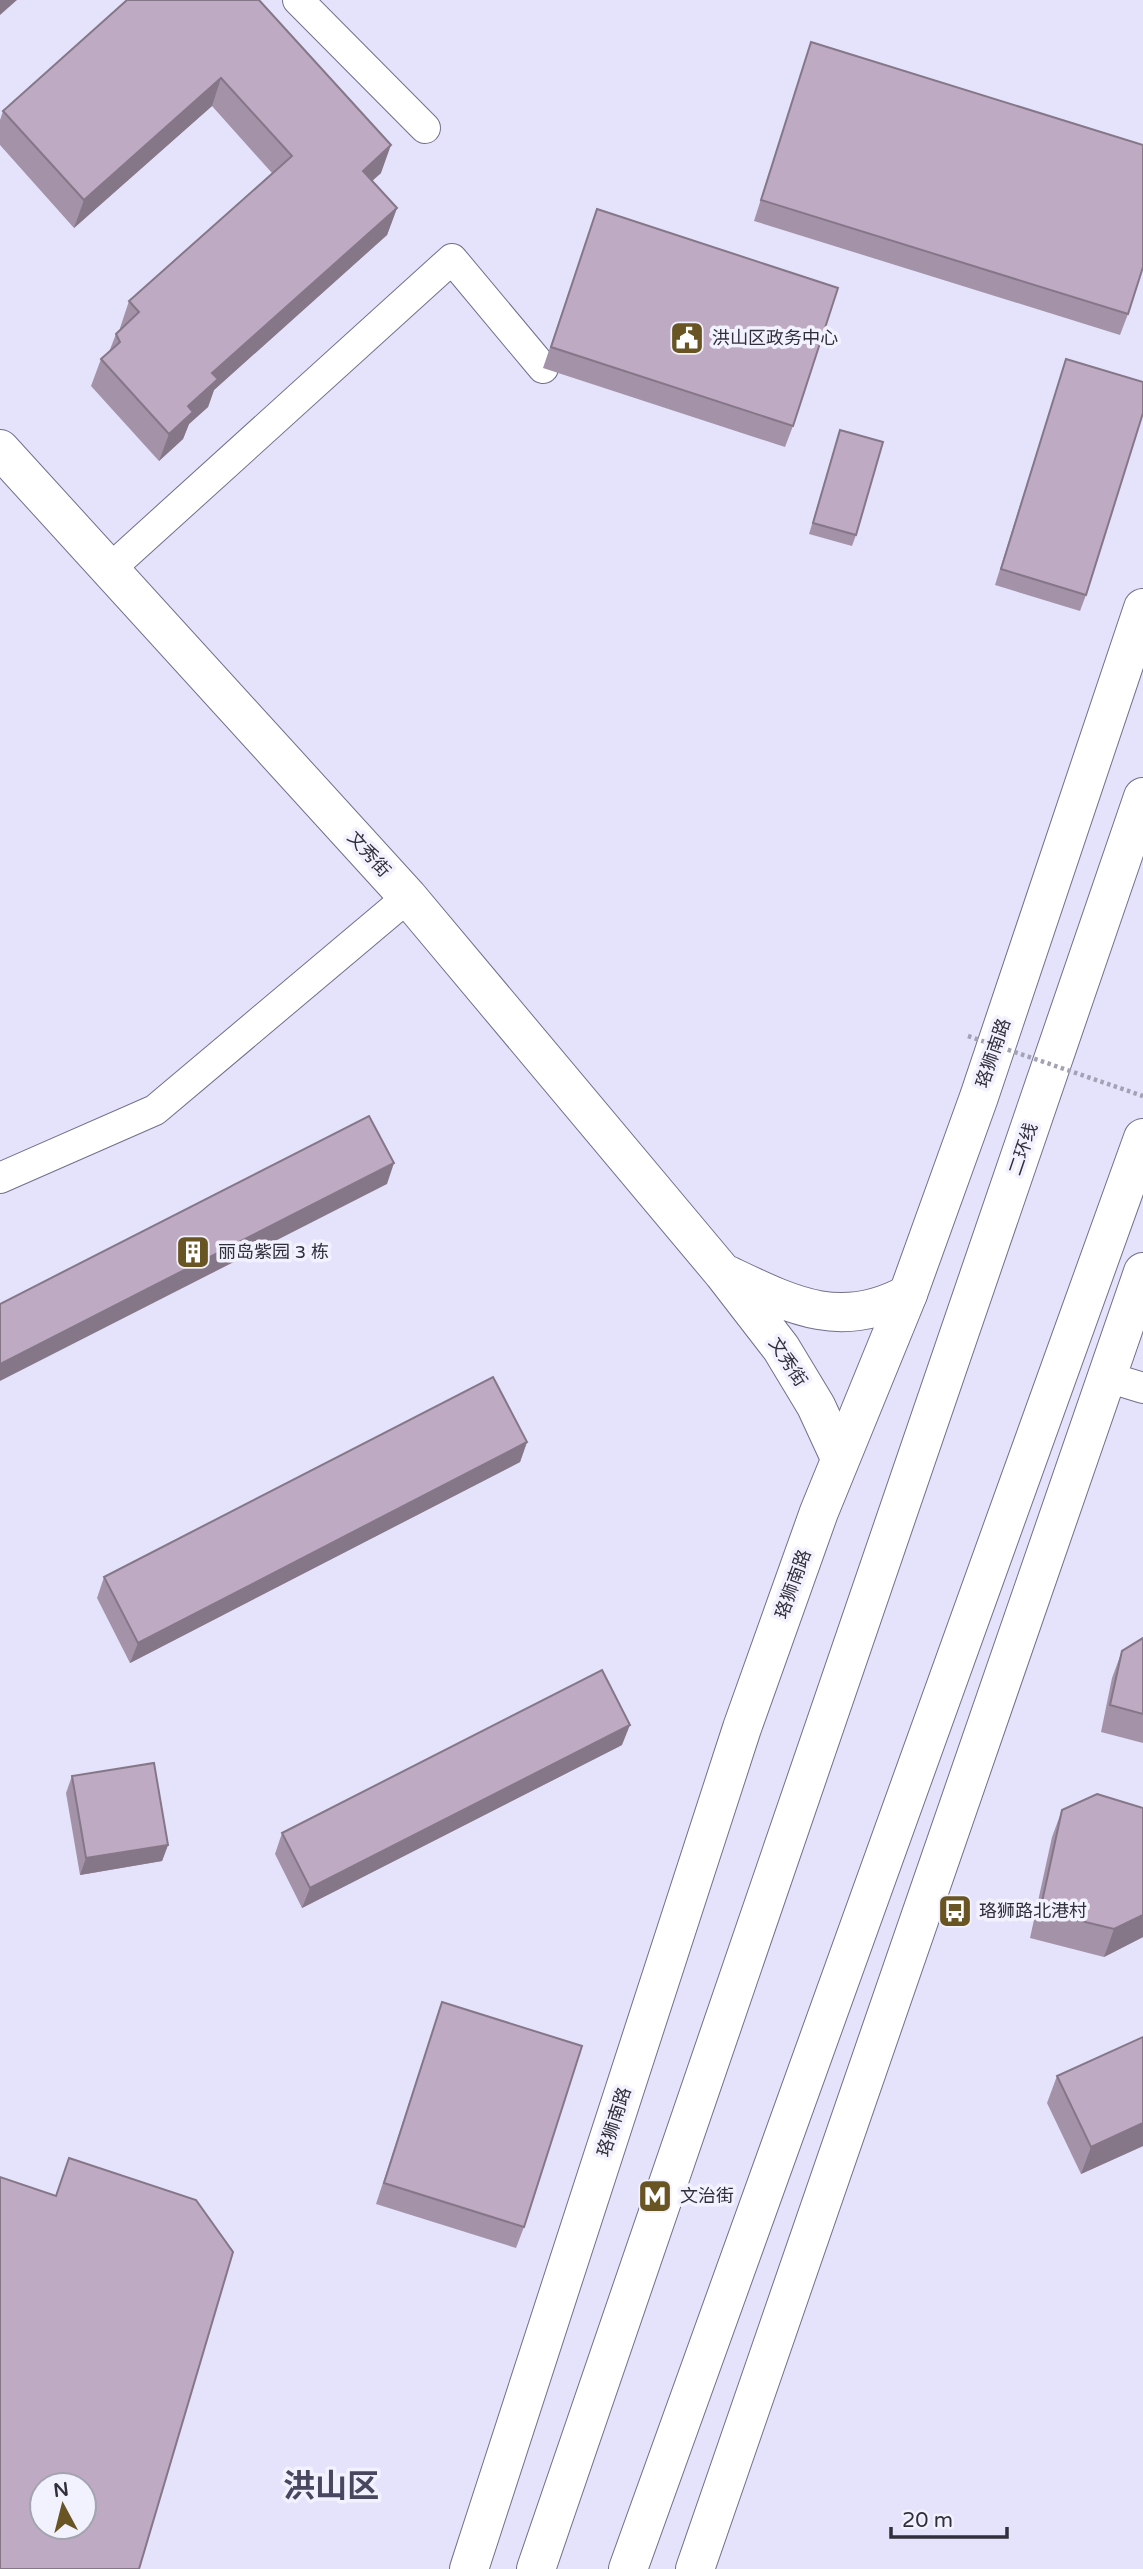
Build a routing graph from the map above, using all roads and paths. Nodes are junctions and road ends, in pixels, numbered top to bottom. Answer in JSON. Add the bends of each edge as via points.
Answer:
{"nodes":[{"id":1,"x":298,"y":0,"type":"edge"},
{"id":2,"x":425,"y":128,"type":"dead end"},
{"id":3,"x":544,"y":368,"type":"dead end"},
{"id":4,"x":0,"y":449,"type":"edge"},
{"id":5,"x":110,"y":569,"type":"junction"},
{"id":6,"x":1143,"y":608,"type":"edge"},
{"id":7,"x":1143,"y":797,"type":"edge"},
{"id":8,"x":408,"y":897,"type":"junction"},
{"id":9,"x":968,"y":1036,"type":"dead end"},
{"id":10,"x":1143,"y":1096,"type":"edge"},
{"id":11,"x":1143,"y":1138,"type":"edge"},
{"id":12,"x":0,"y":1178,"type":"edge"},
{"id":13,"x":723,"y":1273,"type":"junction"},
{"id":14,"x":908,"y":1294,"type":"junction"},
{"id":15,"x":1139,"y":1296,"type":"edge"},
{"id":16,"x":1107,"y":1377,"type":"junction"},
{"id":17,"x":1143,"y":1388,"type":"edge"},
{"id":18,"x":840,"y":1458,"type":"junction"},
{"id":19,"x":470,"y":2569,"type":"edge"},
{"id":20,"x":536,"y":2569,"type":"edge"},
{"id":21,"x":628,"y":2569,"type":"edge"},
{"id":22,"x":695,"y":2569,"type":"edge"}],
"edges":[{"from":1,"to":2,"type":"street"},
{"from":3,"to":5,"type":"street","via":[[452,259]]},
{"from":4,"to":5,"type":"main road","name":"文秀街"},
{"from":5,"to":8,"type":"main road","name":"文秀街"},
{"from":6,"to":14,"type":"main road","name":"珞狮南路"},
{"from":7,"to":20,"type":"main road","name":"二环线"},
{"from":8,"to":12,"type":"street","via":[[155,1110]]},
{"from":8,"to":13,"type":"main road","name":"文秀街"},
{"from":9,"to":10,"type":"path","bridge":true},
{"from":11,"to":21,"type":"main road"},
{"from":13,"to":14,"type":"main road","name":"文秀街","via":[[822,1312],[877,1308]]},
{"from":13,"to":18,"type":"main road","name":"文秀街","via":[[781,1348]]},
{"from":14,"to":18,"type":"main road","name":"珞狮南路"},
{"from":15,"to":16,"type":"main road"},
{"from":16,"to":17,"type":"street"},
{"from":16,"to":22,"type":"main road"},
{"from":18,"to":19,"type":"main road","name":"珞狮南路","via":[[741,1728]]}]}
